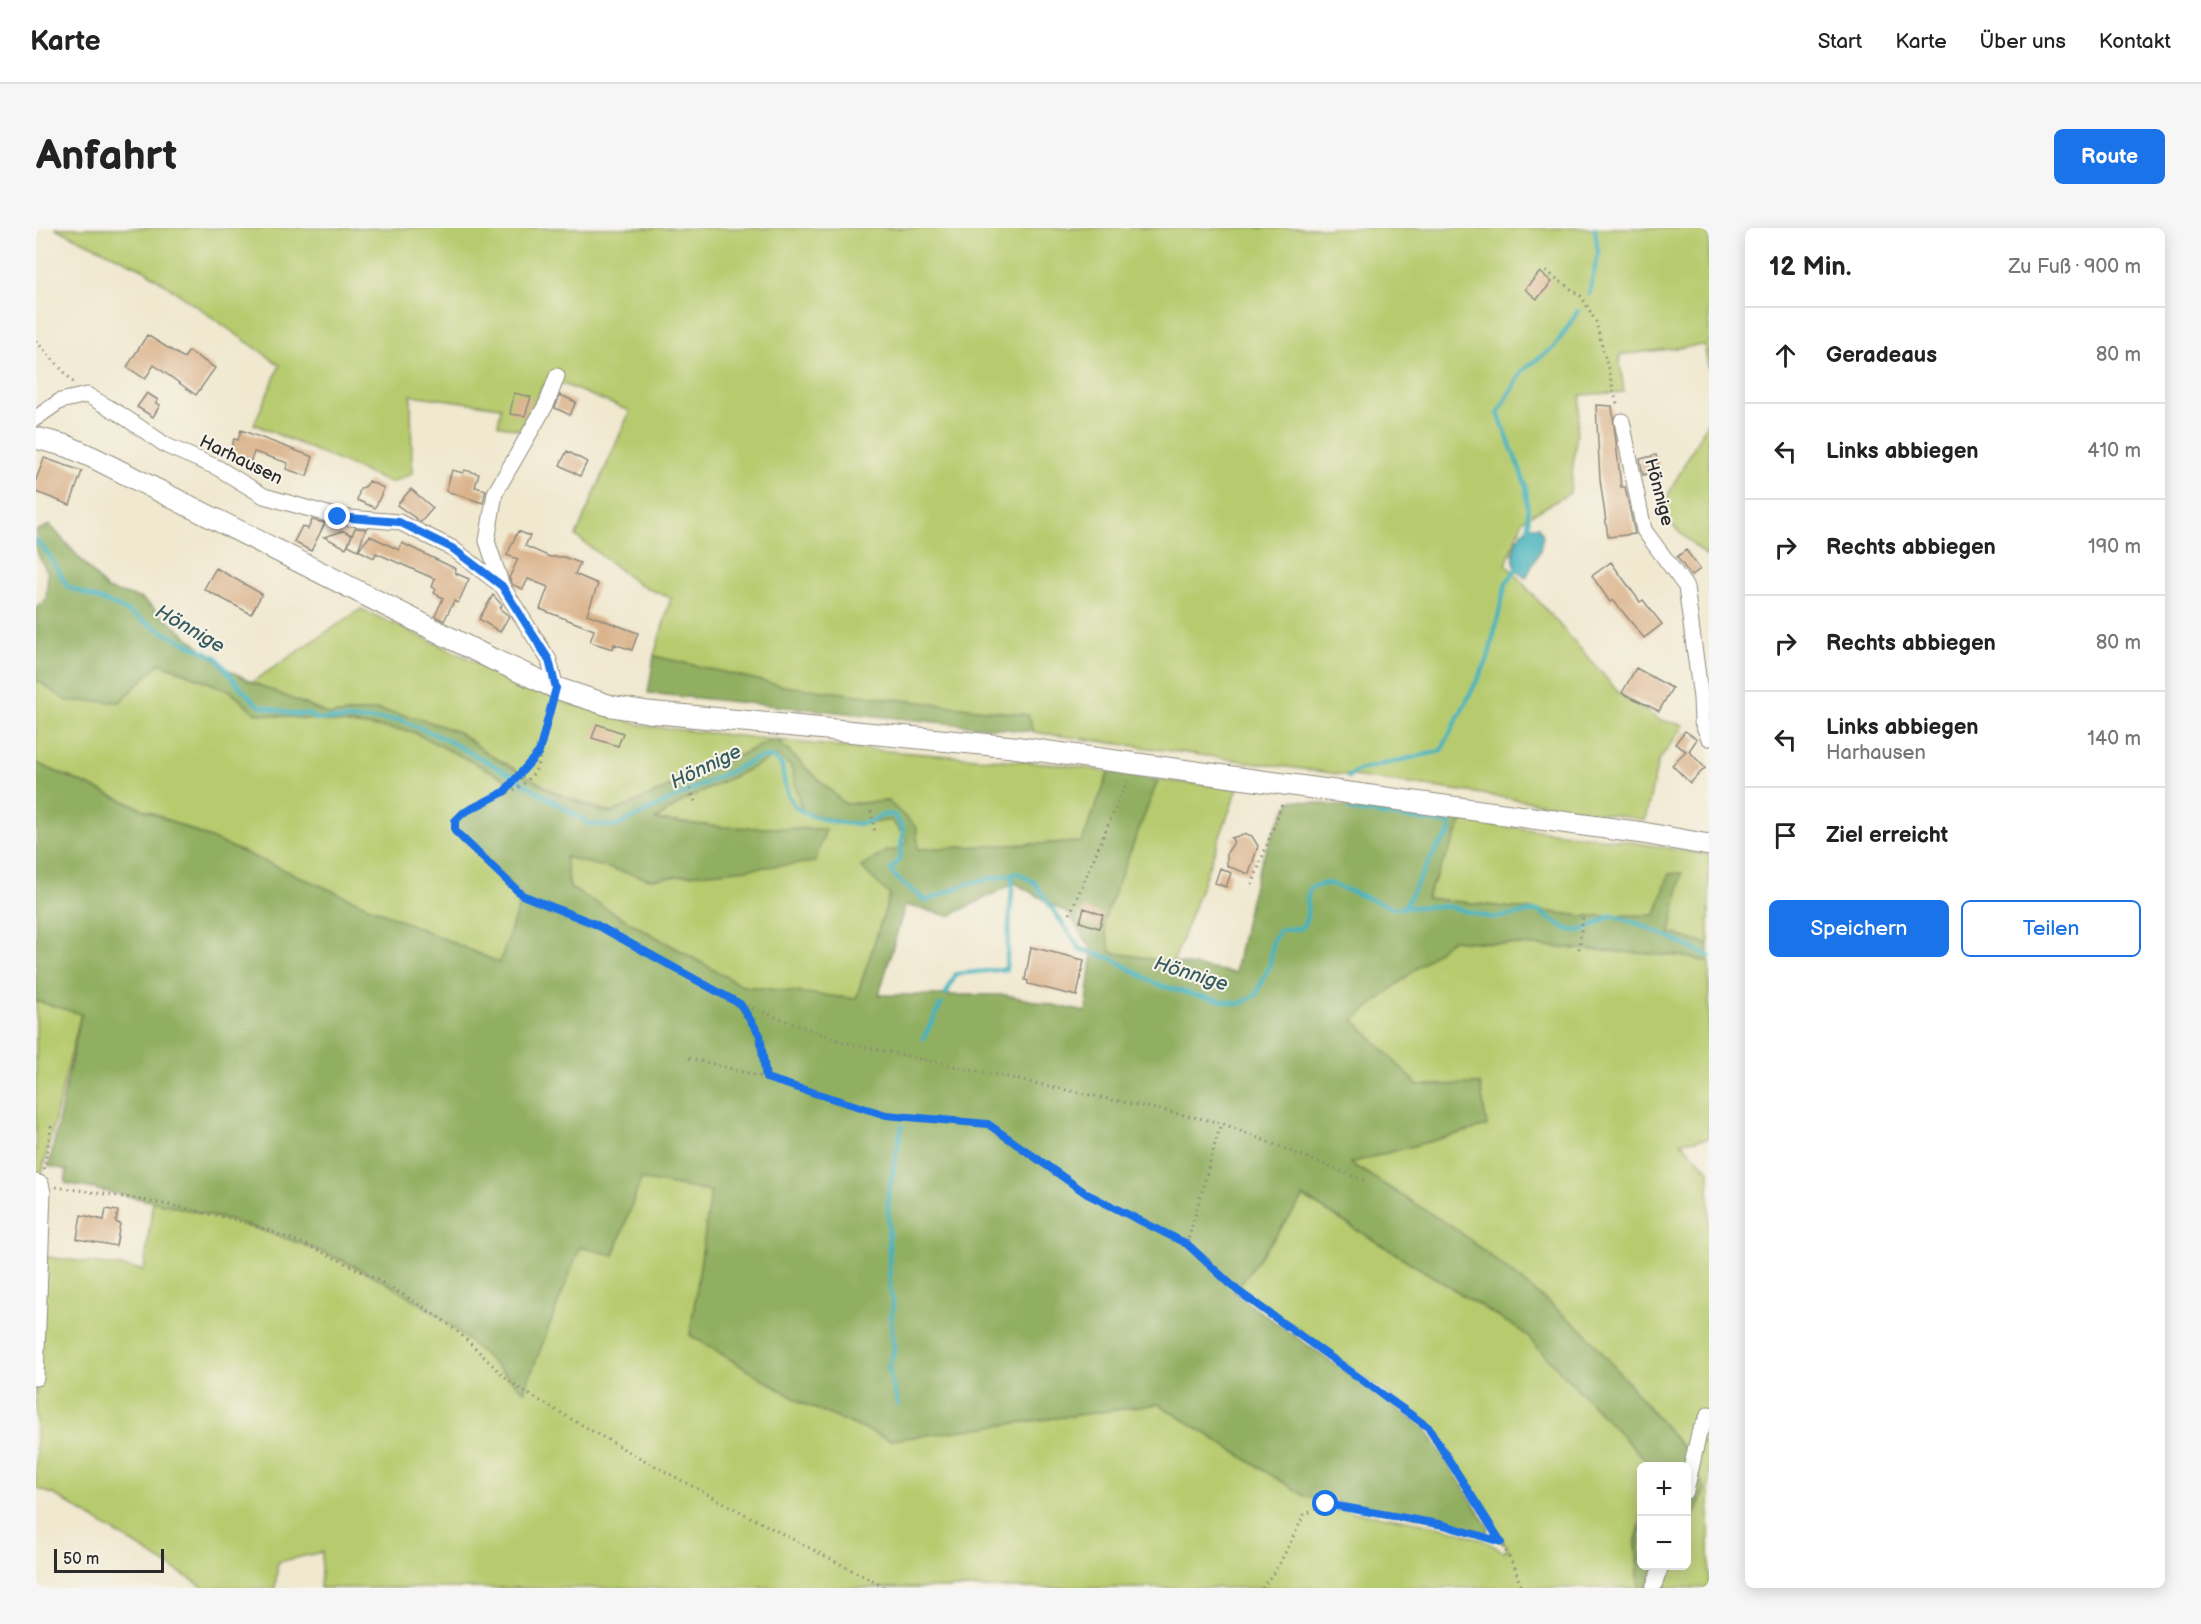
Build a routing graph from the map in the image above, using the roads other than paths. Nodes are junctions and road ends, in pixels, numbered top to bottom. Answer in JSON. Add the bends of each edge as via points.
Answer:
{"nodes":[{"id":1,"x":557,"y":376,"type":"dead end"},
{"id":2,"x":36,"y":418,"type":"edge"},
{"id":3,"x":1622,"y":421,"type":"road end"},
{"id":4,"x":36,"y":438,"type":"edge"},
{"id":5,"x":502,"y":586,"type":"junction"},
{"id":6,"x":556,"y":688,"type":"junction"},
{"id":7,"x":1709,"y":738,"type":"edge"},
{"id":8,"x":1709,"y":845,"type":"edge"},
{"id":9,"x":38,"y":1183,"type":"edge"},
{"id":10,"x":36,"y":1378,"type":"edge"},
{"id":11,"x":1709,"y":1414,"type":"edge"},
{"id":12,"x":1691,"y":1467,"type":"edge"},
{"id":13,"x":1660,"y":1570,"type":"edge"},
{"id":14,"x":1653,"y":1588,"type":"edge"}],
"edges":[{"from":1,"to":5,"type":"street","name":"Harhausen","via":[[547,403],[495,493],[487,541]]},
{"from":2,"to":5,"type":"street","name":"Harhausen","via":[[60,401],[87,395],[167,446],[218,468],[264,496],[338,517],[399,522],[452,548]]},
{"from":3,"to":7,"type":"street","name":"Hönnige","via":[[1644,530],[1686,587],[1702,722]]},
{"from":4,"to":6,"type":"main road","via":[[94,458]]},
{"from":5,"to":6,"type":"street","name":"Harhausen","via":[[549,660]]},
{"from":6,"to":8,"type":"main road","via":[[611,706],[648,712],[1013,747]]},
{"from":9,"to":10,"type":"street"},
{"from":11,"to":12,"type":"street","via":[[1698,1433]]},
{"from":13,"to":14,"type":"street"}]}
